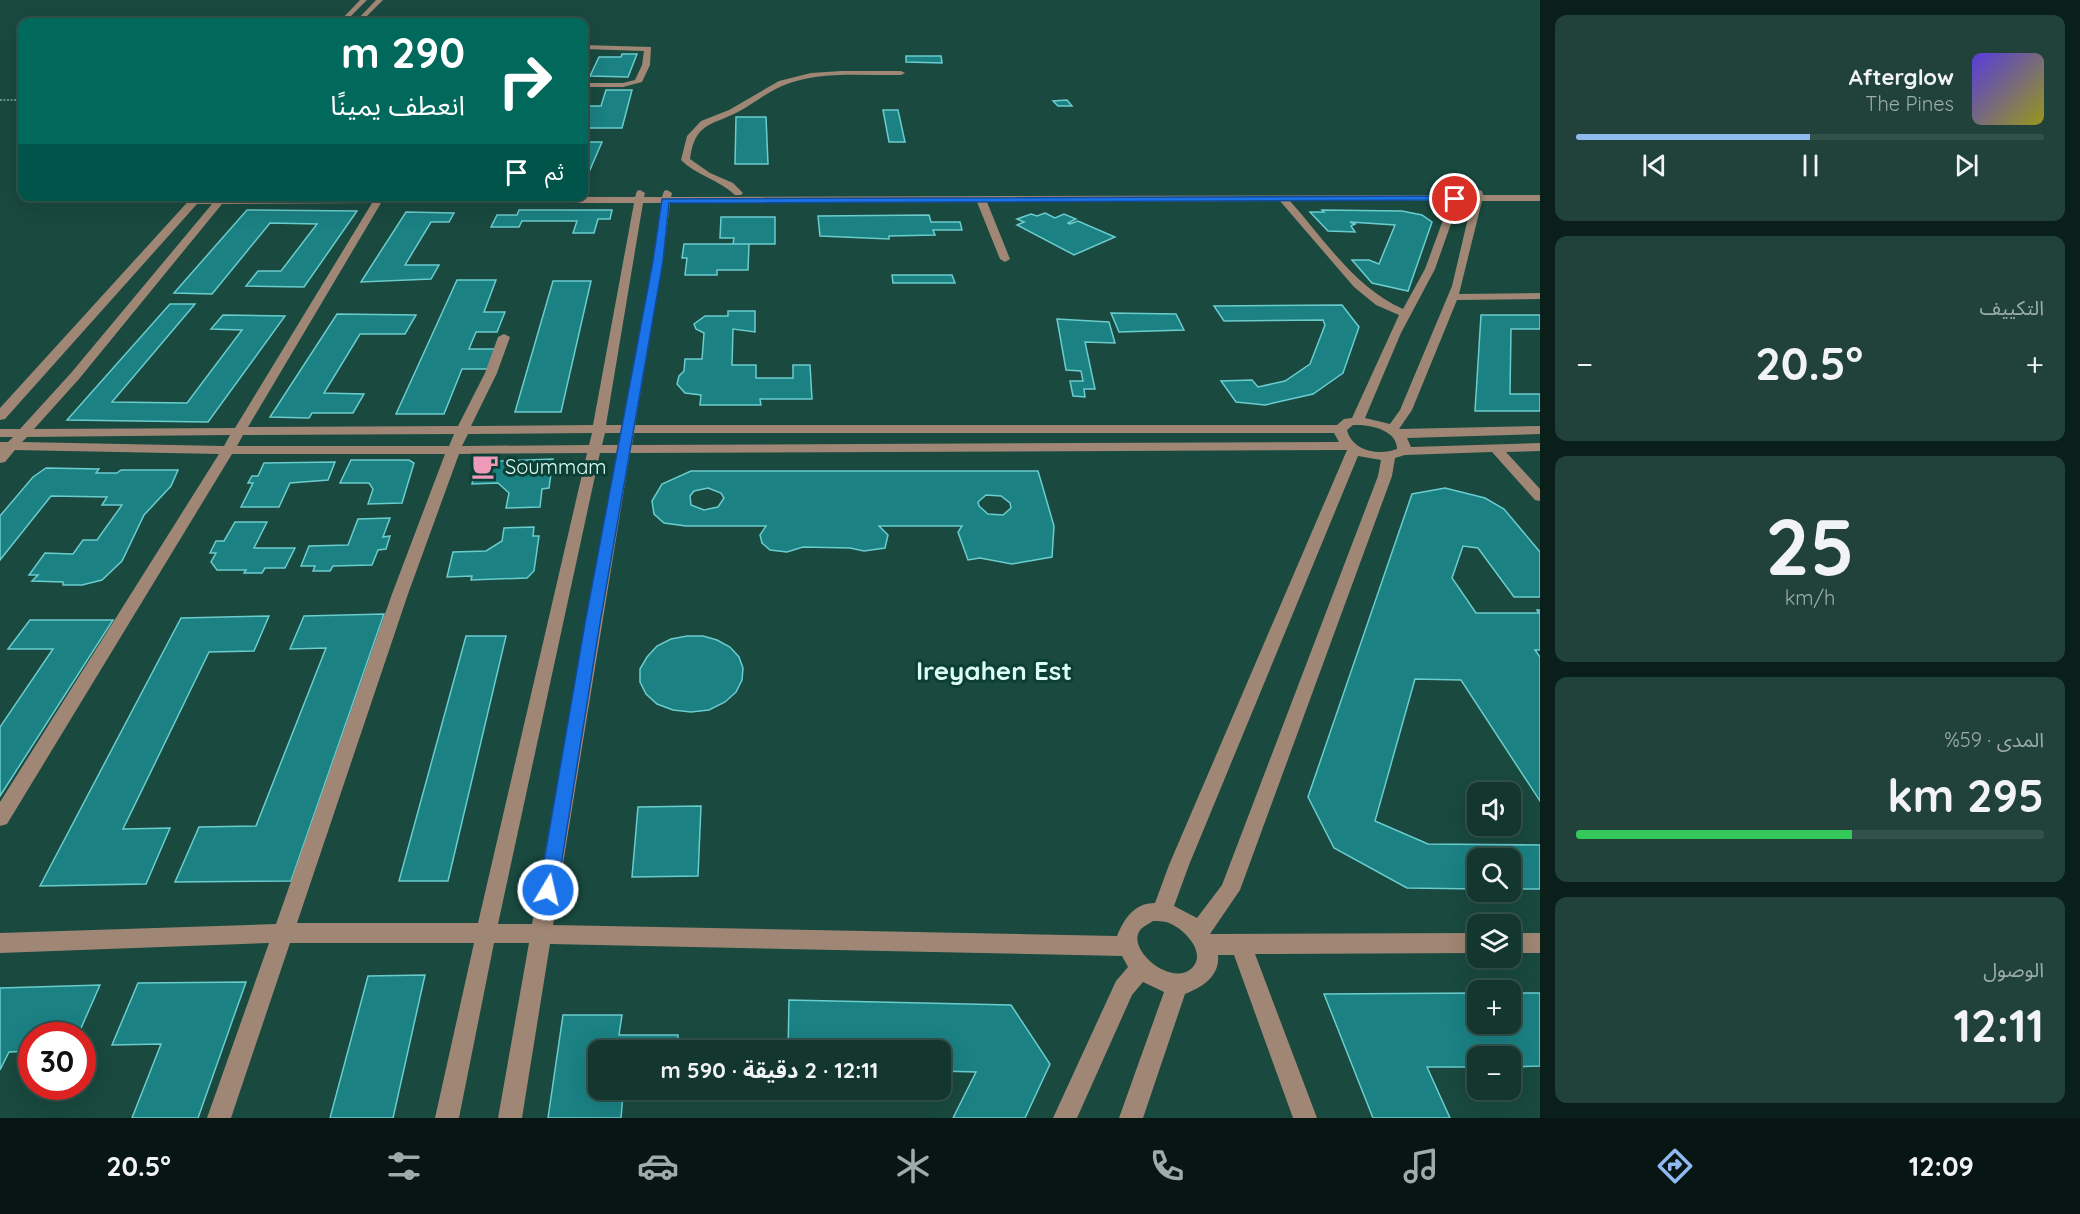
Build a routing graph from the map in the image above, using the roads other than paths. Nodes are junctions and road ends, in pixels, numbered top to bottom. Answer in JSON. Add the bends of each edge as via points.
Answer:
{"nodes":[{"id":1,"x":364,"y":0,"type":"edge"},
{"id":2,"x":380,"y":0,"type":"edge"},
{"id":3,"x":346,"y":18,"type":"edge"},
{"id":4,"x":362,"y":18,"type":"edge"},
{"id":5,"x":588,"y":47,"type":"edge"},
{"id":6,"x":901,"y":73,"type":"dead end"},
{"id":7,"x":588,"y":85,"type":"edge"},
{"id":8,"x":588,"y":193,"type":"edge"},
{"id":9,"x":738,"y":193,"type":"junction"},
{"id":10,"x":1456,"y":196,"type":"junction"},
{"id":11,"x":1478,"y":196,"type":"junction"},
{"id":12,"x":588,"y":197,"type":"edge"},
{"id":13,"x":639,"y":197,"type":"junction"},
{"id":14,"x":666,"y":197,"type":"junction"},
{"id":15,"x":1540,"y":198,"type":"edge"},
{"id":16,"x":981,"y":200,"type":"junction"},
{"id":17,"x":1283,"y":200,"type":"junction"},
{"id":18,"x":195,"y":201,"type":"edge"},
{"id":19,"x":219,"y":201,"type":"edge"},
{"id":20,"x":379,"y":201,"type":"edge"},
{"id":21,"x":1005,"y":259,"type":"dead end"},
{"id":22,"x":1540,"y":296,"type":"edge"},
{"id":23,"x":1452,"y":297,"type":"junction"},
{"id":24,"x":1405,"y":314,"type":"junction"},
{"id":25,"x":504,"y":337,"type":"dead end"},
{"id":26,"x":0,"y":416,"type":"edge"},
{"id":27,"x":1357,"y":421,"type":"junction"},
{"id":28,"x":1340,"y":429,"type":"junction"},
{"id":29,"x":1540,"y":430,"type":"edge"},
{"id":30,"x":463,"y":431,"type":"junction"},
{"id":31,"x":237,"y":432,"type":"junction"},
{"id":32,"x":1395,"y":432,"type":"junction"},
{"id":33,"x":0,"y":433,"type":"edge"},
{"id":34,"x":23,"y":433,"type":"junction"},
{"id":35,"x":596,"y":438,"type":"junction"},
{"id":36,"x":626,"y":438,"type":"junction"},
{"id":37,"x":5,"y":446,"type":"edge"},
{"id":38,"x":1351,"y":447,"type":"junction"},
{"id":39,"x":1540,"y":447,"type":"edge"},
{"id":40,"x":454,"y":448,"type":"junction"},
{"id":41,"x":1494,"y":448,"type":"junction"},
{"id":42,"x":228,"y":450,"type":"junction"},
{"id":43,"x":1396,"y":454,"type":"junction"},
{"id":44,"x":0,"y":459,"type":"edge"},
{"id":45,"x":1540,"y":497,"type":"edge"},
{"id":46,"x":0,"y":818,"type":"edge"},
{"id":47,"x":1162,"y":912,"type":"junction"},
{"id":48,"x":284,"y":933,"type":"junction"},
{"id":49,"x":486,"y":933,"type":"junction"},
{"id":50,"x":541,"y":934,"type":"junction"},
{"id":51,"x":1202,"y":939,"type":"junction"},
{"id":52,"x":0,"y":943,"type":"edge"},
{"id":53,"x":1467,"y":943,"type":"edge"},
{"id":54,"x":1521,"y":943,"type":"edge"},
{"id":55,"x":1540,"y":943,"type":"edge"},
{"id":56,"x":1241,"y":944,"type":"junction"},
{"id":57,"x":1128,"y":946,"type":"junction"},
{"id":58,"x":1141,"y":968,"type":"junction"},
{"id":59,"x":1178,"y":984,"type":"junction"},
{"id":60,"x":219,"y":1118,"type":"edge"},
{"id":61,"x":447,"y":1118,"type":"edge"},
{"id":62,"x":510,"y":1118,"type":"edge"},
{"id":63,"x":1065,"y":1118,"type":"edge"},
{"id":64,"x":1131,"y":1118,"type":"edge"},
{"id":65,"x":1305,"y":1118,"type":"edge"}],
"edges":[{"from":1,"to":3,"type":"street"},
{"from":2,"to":4,"type":"street"},
{"from":5,"to":7,"type":"street","via":[[648,49],[638,82]]},
{"from":6,"to":9,"type":"street","via":[[798,78],[700,124],[686,145],[685,160]]},
{"from":8,"to":13,"type":"street"},
{"from":9,"to":10,"type":"street"},
{"from":9,"to":14,"type":"street"},
{"from":10,"to":11,"type":"street"},
{"from":10,"to":17,"type":"street"},
{"from":10,"to":24,"type":"street","via":[[1430,269]]},
{"from":11,"to":15,"type":"street"},
{"from":11,"to":23,"type":"street"},
{"from":12,"to":13,"type":"street"},
{"from":13,"to":14,"type":"street"},
{"from":13,"to":35,"type":"street"},
{"from":14,"to":16,"type":"street"},
{"from":14,"to":36,"type":"street"},
{"from":16,"to":17,"type":"street"},
{"from":16,"to":21,"type":"street"},
{"from":17,"to":24,"type":"street","via":[[1358,285],[1380,303]]},
{"from":18,"to":26,"type":"street"},
{"from":19,"to":34,"type":"street"},
{"from":20,"to":31,"type":"street"},
{"from":22,"to":23,"type":"street"},
{"from":23,"to":32,"type":"street"},
{"from":24,"to":27,"type":"street"},
{"from":25,"to":30,"type":"street"},
{"from":27,"to":28,"type":"street"},
{"from":27,"to":32,"type":"street"},
{"from":28,"to":36,"type":"street"},
{"from":28,"to":38,"type":"street","via":[[1342,440]]},
{"from":29,"to":32,"type":"street"},
{"from":30,"to":31,"type":"street"},
{"from":30,"to":35,"type":"street"},
{"from":30,"to":40,"type":"street"},
{"from":31,"to":34,"type":"street"},
{"from":31,"to":42,"type":"street"},
{"from":32,"to":43,"type":"street","via":[[1405,446]]},
{"from":33,"to":34,"type":"street"},
{"from":34,"to":37,"type":"street"},
{"from":35,"to":36,"type":"street"},
{"from":35,"to":40,"type":"street"},
{"from":35,"to":49,"type":"street"},
{"from":36,"to":38,"type":"street"},
{"from":36,"to":50,"type":"street"},
{"from":37,"to":42,"type":"street"},
{"from":37,"to":44,"type":"street"},
{"from":38,"to":43,"type":"street","via":[[1365,454]]},
{"from":38,"to":47,"type":"street","via":[[1347,470]]},
{"from":39,"to":41,"type":"street"},
{"from":40,"to":42,"type":"street"},
{"from":40,"to":48,"type":"street"},
{"from":41,"to":43,"type":"street"},
{"from":41,"to":45,"type":"street"},
{"from":42,"to":46,"type":"street"},
{"from":43,"to":51,"type":"street","via":[[1230,890]]},
{"from":47,"to":51,"type":"street","via":[[1176,916]]},
{"from":47,"to":57,"type":"street","via":[[1139,916],[1127,934]]},
{"from":48,"to":49,"type":"street"},
{"from":48,"to":52,"type":"street"},
{"from":48,"to":60,"type":"street"},
{"from":49,"to":50,"type":"street"},
{"from":49,"to":61,"type":"street"},
{"from":50,"to":57,"type":"street"},
{"from":50,"to":62,"type":"street"},
{"from":51,"to":56,"type":"street"},
{"from":51,"to":59,"type":"street","via":[[1208,956],[1206,967],[1200,976]]},
{"from":53,"to":56,"type":"street"},
{"from":54,"to":55,"type":"street"},
{"from":56,"to":65,"type":"street"},
{"from":57,"to":58,"type":"street"},
{"from":58,"to":59,"type":"street"},
{"from":58,"to":63,"type":"street","via":[[1124,988]]},
{"from":59,"to":64,"type":"street"}]}
